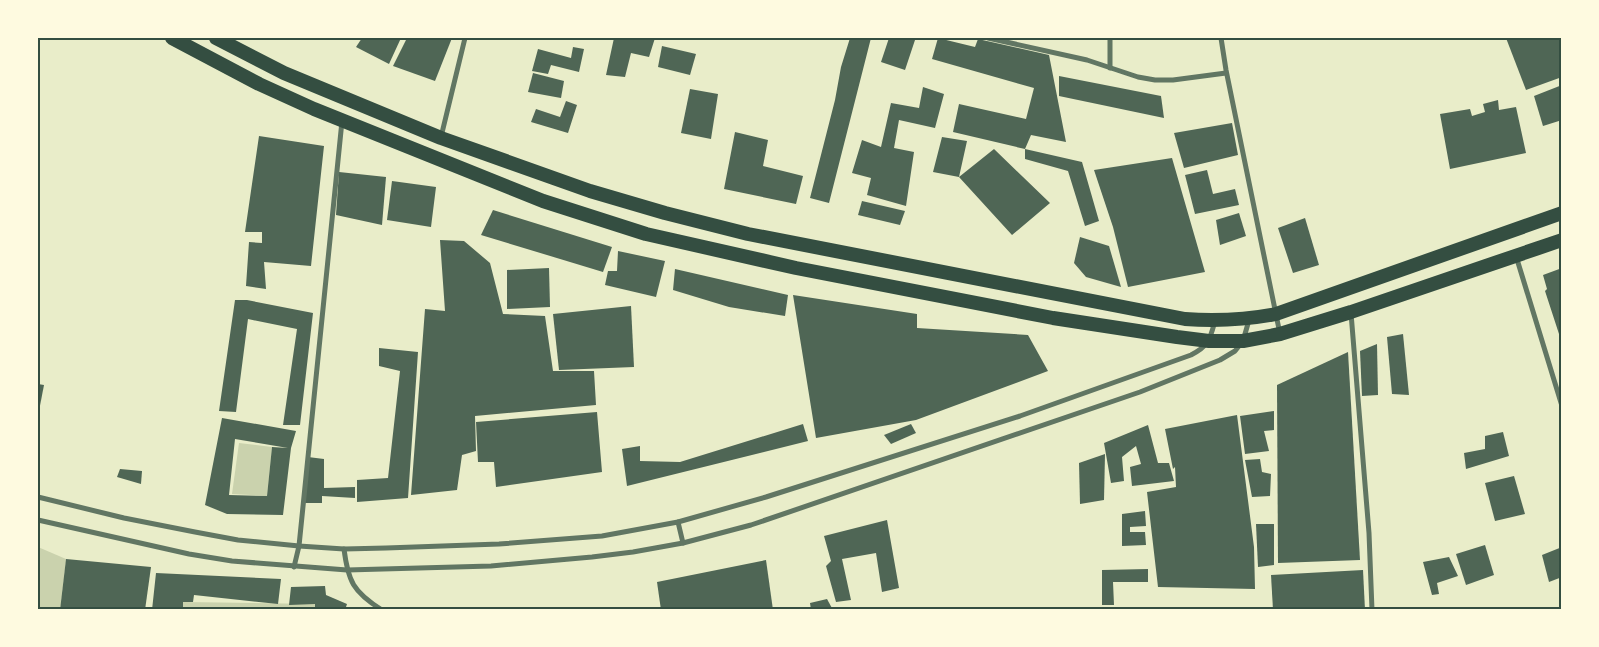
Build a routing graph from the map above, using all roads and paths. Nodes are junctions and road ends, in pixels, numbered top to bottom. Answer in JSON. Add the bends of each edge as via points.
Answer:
{"nodes":[{"id":1,"x":172,"y":38,"type":"edge"},
{"id":2,"x":216,"y":38,"type":"edge"},
{"id":3,"x":465,"y":38,"type":"edge"},
{"id":4,"x":990,"y":38,"type":"edge"},
{"id":5,"x":1110,"y":38,"type":"edge"},
{"id":6,"x":1221,"y":38,"type":"edge"},
{"id":7,"x":1110,"y":68,"type":"junction"},
{"id":8,"x":1226,"y":73,"type":"junction"},
{"id":9,"x":342,"y":120,"type":"junction"},
{"id":10,"x":440,"y":138,"type":"junction"},
{"id":11,"x":1562,"y":213,"type":"edge"},
{"id":12,"x":1562,"y":240,"type":"edge"},
{"id":13,"x":1516,"y":255,"type":"junction"},
{"id":14,"x":1351,"y":312,"type":"junction"},
{"id":15,"x":1276,"y":314,"type":"junction"},
{"id":16,"x":1250,"y":319,"type":"junction"},
{"id":17,"x":1215,"y":321,"type":"junction"},
{"id":18,"x":1280,"y":334,"type":"junction"},
{"id":19,"x":1209,"y":341,"type":"junction"},
{"id":20,"x":1244,"y":341,"type":"junction"},
{"id":21,"x":1562,"y":406,"type":"edge"},
{"id":22,"x":38,"y":497,"type":"edge"},
{"id":23,"x":38,"y":520,"type":"edge"},
{"id":24,"x":678,"y":522,"type":"junction"},
{"id":25,"x":683,"y":543,"type":"junction"},
{"id":26,"x":298,"y":546,"type":"junction"},
{"id":27,"x":344,"y":549,"type":"junction"},
{"id":28,"x":294,"y":567,"type":"junction"},
{"id":29,"x":347,"y":570,"type":"junction"},
{"id":30,"x":382,"y":610,"type":"edge"},
{"id":31,"x":1372,"y":610,"type":"edge"}],
"edges":[{"from":1,"to":9,"type":"highway","via":[[259,84]]},
{"from":2,"to":10,"type":"highway","via":[[284,73]]},
{"from":3,"to":10,"type":"street"},
{"from":4,"to":7,"type":"street"},
{"from":5,"to":7,"type":"street"},
{"from":6,"to":8,"type":"street"},
{"from":7,"to":8,"type":"street","via":[[1155,80]]},
{"from":8,"to":15,"type":"street"},
{"from":9,"to":19,"type":"highway","via":[[543,201],[646,234],[796,268],[1053,318]]},
{"from":9,"to":26,"type":"street"},
{"from":10,"to":17,"type":"highway","via":[[590,191],[748,234],[1185,319]]},
{"from":11,"to":15,"type":"highway"},
{"from":12,"to":13,"type":"highway"},
{"from":13,"to":14,"type":"highway"},
{"from":13,"to":21,"type":"street"},
{"from":14,"to":18,"type":"highway"},
{"from":14,"to":31,"type":"street"},
{"from":15,"to":16,"type":"highway"},
{"from":15,"to":18,"type":"street"},
{"from":16,"to":17,"type":"highway"},
{"from":16,"to":20,"type":"street"},
{"from":17,"to":19,"type":"street"},
{"from":18,"to":20,"type":"highway"},
{"from":19,"to":20,"type":"highway"},
{"from":19,"to":24,"type":"street","via":[[1203,350],[1191,356],[1020,416]]},
{"from":20,"to":25,"type":"street","via":[[1220,360],[1140,392],[751,525]]},
{"from":22,"to":26,"type":"street","via":[[195,532]]},
{"from":23,"to":28,"type":"street","via":[[190,554]]},
{"from":24,"to":25,"type":"street"},
{"from":24,"to":27,"type":"street","via":[[602,536]]},
{"from":25,"to":29,"type":"street","via":[[592,558]]},
{"from":26,"to":27,"type":"street"},
{"from":26,"to":28,"type":"street"},
{"from":27,"to":29,"type":"street"},
{"from":28,"to":29,"type":"street"},
{"from":29,"to":30,"type":"street","via":[[360,594]]}]}
